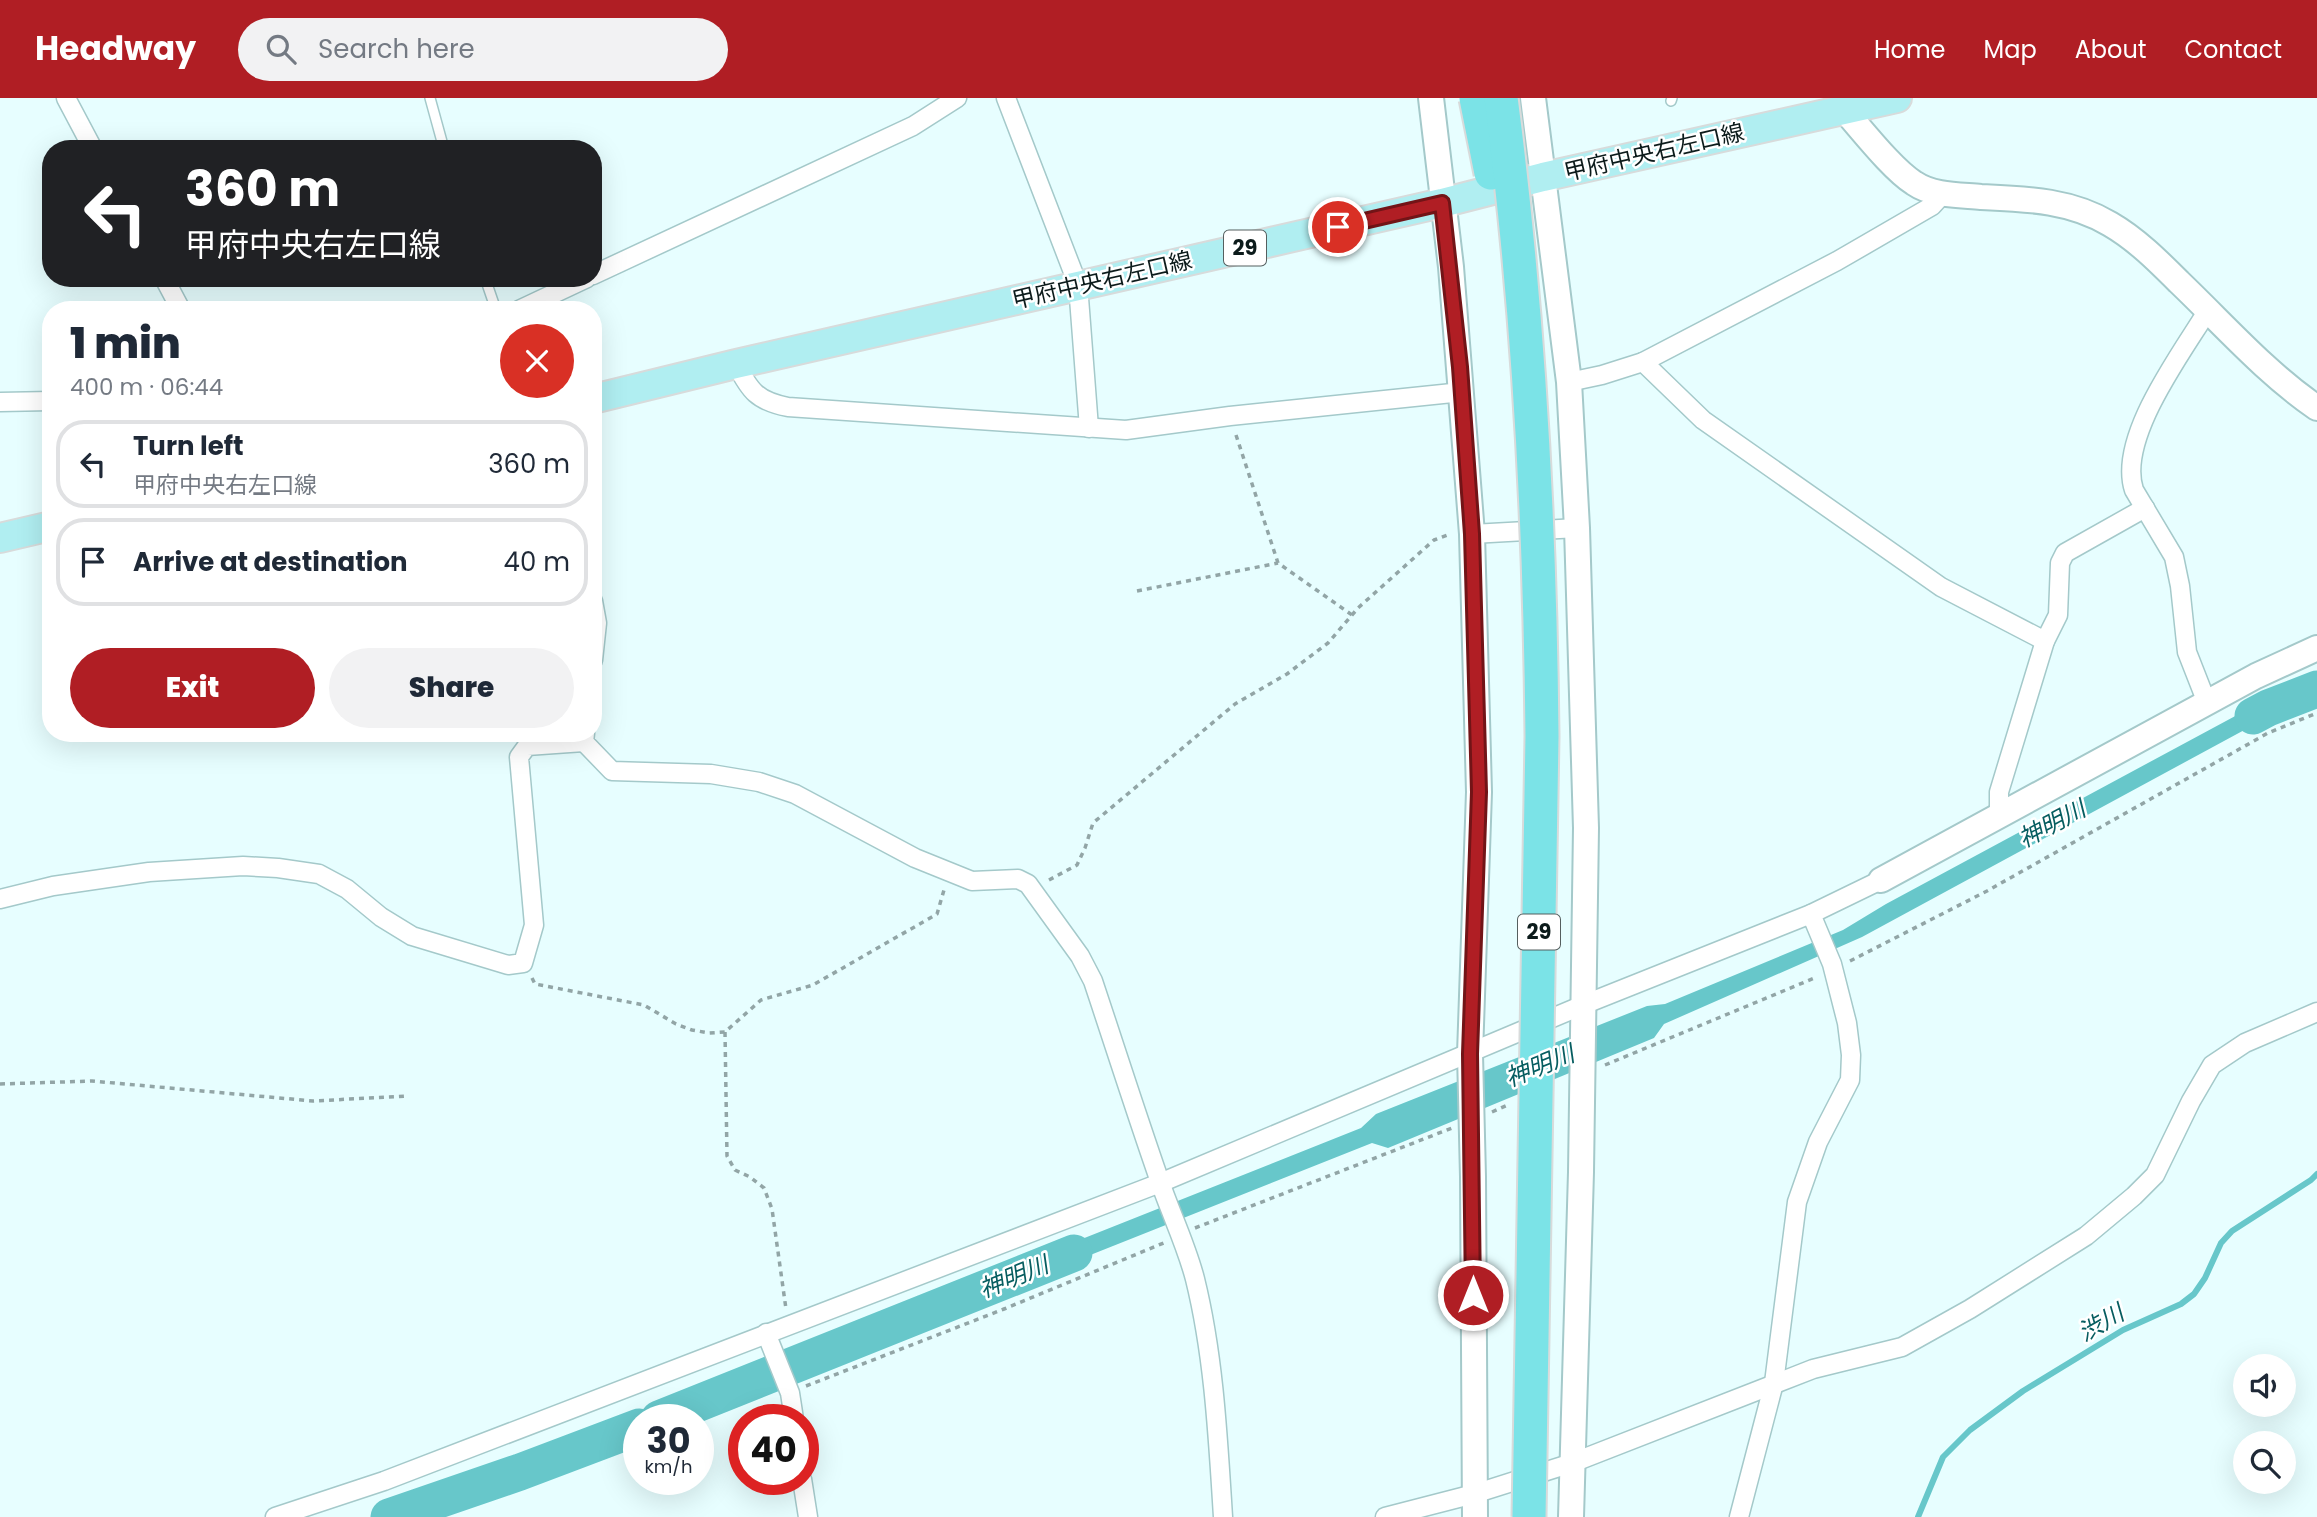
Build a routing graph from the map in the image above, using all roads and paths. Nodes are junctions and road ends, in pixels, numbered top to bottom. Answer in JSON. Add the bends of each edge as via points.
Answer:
{"nodes":[{"id":1,"x":66,"y":98,"type":"edge"},
{"id":2,"x":430,"y":98,"type":"edge"},
{"id":3,"x":957,"y":98,"type":"edge"},
{"id":4,"x":1006,"y":98,"type":"edge"},
{"id":5,"x":1431,"y":98,"type":"edge"},
{"id":6,"x":1476,"y":98,"type":"edge"},
{"id":7,"x":1501,"y":98,"type":"edge"},
{"id":8,"x":1533,"y":98,"type":"edge"},
{"id":9,"x":1897,"y":98,"type":"edge"},
{"id":10,"x":1838,"y":104,"type":"edge"},
{"id":11,"x":88,"y":140,"type":"edge"},
{"id":12,"x":442,"y":140,"type":"edge"},
{"id":13,"x":1543,"y":177,"type":"junction"},
{"id":14,"x":1943,"y":194,"type":"junction"},
{"id":15,"x":1442,"y":203,"type":"junction"},
{"id":16,"x":602,"y":271,"type":"edge"},
{"id":17,"x":1078,"y":285,"type":"junction"},
{"id":18,"x":568,"y":287,"type":"edge"},
{"id":19,"x":538,"y":301,"type":"edge"},
{"id":20,"x":2208,"y":310,"type":"junction"},
{"id":21,"x":1527,"y":347,"type":"junction"},
{"id":22,"x":1643,"y":362,"type":"junction"},
{"id":23,"x":736,"y":364,"type":"junction"},
{"id":24,"x":1569,"y":382,"type":"junction"},
{"id":25,"x":1462,"y":392,"type":"junction"},
{"id":26,"x":602,"y":398,"type":"edge"},
{"id":27,"x":42,"y":401,"type":"edge"},
{"id":28,"x":0,"y":402,"type":"edge"},
{"id":29,"x":2317,"y":408,"type":"edge"},
{"id":30,"x":1230,"y":416,"type":"junction"},
{"id":31,"x":1089,"y":428,"type":"junction"},
{"id":32,"x":2145,"y":508,"type":"junction"},
{"id":33,"x":42,"y":528,"type":"edge"},
{"id":34,"x":1577,"y":528,"type":"junction"},
{"id":35,"x":1472,"y":534,"type":"junction"},
{"id":36,"x":0,"y":538,"type":"edge"},
{"id":37,"x":1278,"y":563,"type":"junction"},
{"id":38,"x":1137,"y":591,"type":"dead end"},
{"id":39,"x":1352,"y":615,"type":"junction"},
{"id":40,"x":2045,"y":641,"type":"junction"},
{"id":41,"x":2317,"y":648,"type":"edge"},
{"id":42,"x":2207,"y":703,"type":"junction"},
{"id":43,"x":552,"y":742,"type":"edge"},
{"id":44,"x":588,"y":742,"type":"edge"},
{"id":45,"x":1999,"y":815,"type":"junction"},
{"id":46,"x":948,"y":871,"type":"junction"},
{"id":47,"x":1881,"y":880,"type":"joint"},
{"id":48,"x":1032,"y":889,"type":"junction"},
{"id":49,"x":0,"y":899,"type":"edge"},
{"id":50,"x":1813,"y":919,"type":"junction"},
{"id":51,"x":523,"y":963,"type":"junction"},
{"id":52,"x":2317,"y":1012,"type":"edge"},
{"id":53,"x":1583,"y":1014,"type":"junction"},
{"id":54,"x":725,"y":1032,"type":"junction"},
{"id":55,"x":1470,"y":1063,"type":"junction"},
{"id":56,"x":0,"y":1084,"type":"edge"},
{"id":57,"x":408,"y":1096,"type":"dead end"},
{"id":58,"x":1162,"y":1186,"type":"junction"},
{"id":59,"x":788,"y":1325,"type":"junction"},
{"id":60,"x":769,"y":1340,"type":"junction"},
{"id":61,"x":1774,"y":1383,"type":"junction"},
{"id":62,"x":791,"y":1404,"type":"edge"},
{"id":63,"x":1572,"y":1463,"type":"junction"},
{"id":64,"x":805,"y":1495,"type":"edge"},
{"id":65,"x":1474,"y":1506,"type":"edge"},
{"id":66,"x":275,"y":1517,"type":"edge"},
{"id":67,"x":808,"y":1517,"type":"edge"},
{"id":68,"x":1223,"y":1517,"type":"edge"},
{"id":69,"x":1385,"y":1517,"type":"edge"},
{"id":70,"x":1529,"y":1517,"type":"edge"},
{"id":71,"x":1571,"y":1517,"type":"edge"},
{"id":72,"x":1739,"y":1517,"type":"edge"}],
"edges":[{"from":1,"to":11,"type":"street"},
{"from":2,"to":12,"type":"lane"},
{"from":3,"to":16,"type":"street","via":[[913,126]]},
{"from":4,"to":17,"type":"street"},
{"from":5,"to":15,"type":"street"},
{"from":6,"to":21,"type":"highway","number":"29","bridge":true},
{"from":7,"to":21,"type":"highway","number":"29","bridge":true},
{"from":8,"to":13,"type":"street"},
{"from":9,"to":10,"type":"main road","name":"甲府中央右左口線","number":"29"},
{"from":10,"to":13,"type":"main road","name":"甲府中央右左口線","number":"29"},
{"from":10,"to":14,"type":"street","via":[[1914,184]]},
{"from":13,"to":15,"type":"main road","name":"甲府中央右左口線","number":"29"},
{"from":13,"to":24,"type":"street"},
{"from":14,"to":20,"type":"street","via":[[2034,200],[2086,211],[2138,243]]},
{"from":14,"to":22,"type":"street","via":[[1932,206],[1837,261]]},
{"from":15,"to":17,"type":"main road","name":"甲府中央右左口線","number":"29"},
{"from":15,"to":25,"type":"street"},
{"from":17,"to":23,"type":"main road","name":"甲府中央右左口線","number":"29"},
{"from":17,"to":31,"type":"street"},
{"from":18,"to":19,"type":"street"},
{"from":20,"to":29,"type":"street","via":[[2292,391]]},
{"from":20,"to":32,"type":"street","via":[[2149,405],[2133,449],[2130,479]]},
{"from":21,"to":70,"type":"highway","number":"29","bridge":true,"via":[[1541,609],[1542,736]]},
{"from":22,"to":24,"type":"street"},
{"from":22,"to":40,"type":"street","via":[[1703,420],[1941,587]]},
{"from":23,"to":26,"type":"main road","name":"甲府中央右左口線","number":"29"},
{"from":23,"to":31,"type":"street","via":[[749,389],[768,403],[788,407]]},
{"from":24,"to":34,"type":"street"},
{"from":25,"to":30,"type":"street"},
{"from":25,"to":35,"type":"street"},
{"from":27,"to":28,"type":"street"},
{"from":30,"to":31,"type":"street","via":[[1126,430]]},
{"from":30,"to":37,"type":"path"},
{"from":32,"to":40,"type":"street","via":[[2065,553],[2060,563],[2058,615]]},
{"from":32,"to":42,"type":"street","via":[[2174,557],[2187,652]]},
{"from":33,"to":36,"type":"main road"},
{"from":34,"to":35,"type":"street"},
{"from":34,"to":53,"type":"street","via":[[1586,828]]},
{"from":35,"to":39,"type":"path","via":[[1453,532],[1434,540]]},
{"from":35,"to":55,"type":"street","via":[[1479,792]]},
{"from":37,"to":38,"type":"path"},
{"from":37,"to":39,"type":"path"},
{"from":39,"to":48,"type":"path","via":[[1328,643],[1235,704],[1093,823],[1077,865]]},
{"from":40,"to":45,"type":"street","via":[[1999,792]]},
{"from":41,"to":42,"type":"street"},
{"from":42,"to":45,"type":"street"},
{"from":43,"to":51,"type":"street","via":[[527,746],[519,757],[534,925]]},
{"from":44,"to":46,"type":"street","via":[[612,771],[711,774],[794,794]]},
{"from":45,"to":47,"type":"street"},
{"from":46,"to":48,"type":"street","via":[[972,881],[1018,879]]},
{"from":46,"to":54,"type":"path","via":[[937,914],[813,985],[761,1000]]},
{"from":47,"to":50,"type":"street"},
{"from":48,"to":58,"type":"street","via":[[1093,981]]},
{"from":49,"to":51,"type":"street","via":[[149,872],[278,868],[319,874],[412,936],[508,965]]},
{"from":50,"to":53,"type":"street"},
{"from":50,"to":61,"type":"street","via":[[1832,964],[1847,1023],[1850,1080],[1818,1142],[1797,1202]]},
{"from":51,"to":54,"type":"path","via":[[535,984],[645,1005],[684,1027]]},
{"from":52,"to":61,"type":"street","via":[[2245,1043],[2212,1065],[2155,1175],[2085,1236],[1902,1347]]},
{"from":53,"to":55,"type":"street"},
{"from":53,"to":63,"type":"street"},
{"from":54,"to":59,"type":"path","via":[[727,1156],[735,1170],[764,1188],[772,1209]]},
{"from":55,"to":58,"type":"street"},
{"from":55,"to":65,"type":"street"},
{"from":56,"to":57,"type":"path","via":[[92,1081],[313,1101]]},
{"from":58,"to":59,"type":"street"},
{"from":58,"to":68,"type":"street","via":[[1195,1278],[1208,1345]]},
{"from":59,"to":60,"type":"street"},
{"from":60,"to":62,"type":"street"},
{"from":60,"to":66,"type":"street"},
{"from":61,"to":63,"type":"street"},
{"from":61,"to":72,"type":"street"},
{"from":63,"to":65,"type":"street"},
{"from":63,"to":71,"type":"street"},
{"from":64,"to":67,"type":"street"},
{"from":65,"to":69,"type":"street"}]}
